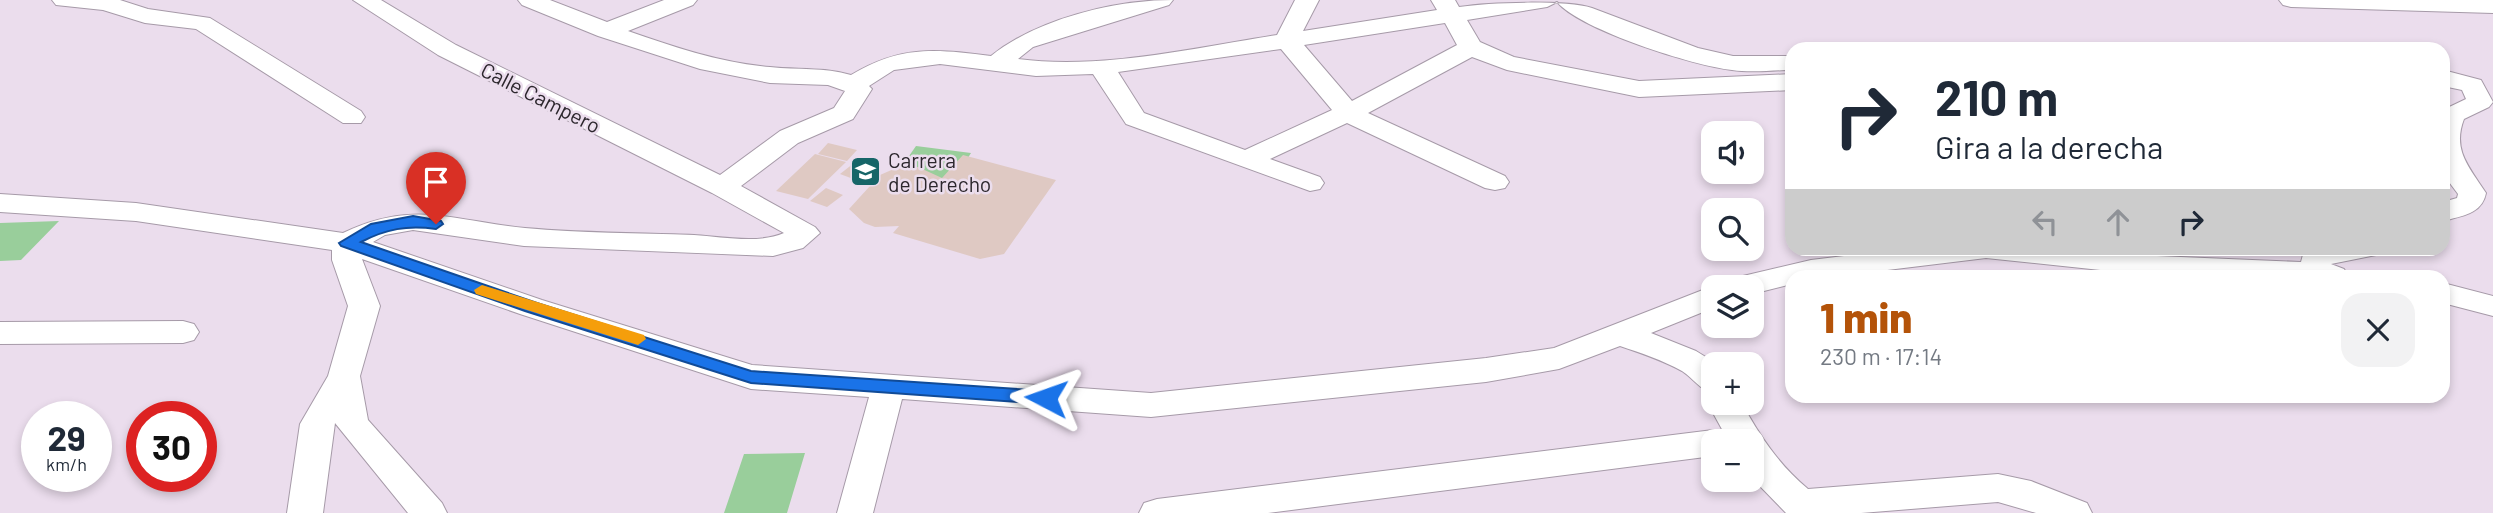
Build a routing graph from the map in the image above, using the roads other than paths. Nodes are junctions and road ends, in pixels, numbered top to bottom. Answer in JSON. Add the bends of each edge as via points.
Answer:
{"nodes":[{"id":1,"x":64,"y":0,"type":"edge"},
{"id":2,"x":365,"y":0,"type":"edge"},
{"id":3,"x":530,"y":0,"type":"edge"},
{"id":4,"x":685,"y":0,"type":"edge"},
{"id":5,"x":1161,"y":0,"type":"edge"},
{"id":6,"x":1307,"y":0,"type":"edge"},
{"id":7,"x":1547,"y":0,"type":"edge"},
{"id":8,"x":1567,"y":0,"type":"edge"},
{"id":9,"x":2291,"y":0,"type":"edge"},
{"id":10,"x":2493,"y":6,"type":"edge"},
{"id":11,"x":1447,"y":7,"type":"edge"},
{"id":12,"x":606,"y":31,"type":"junction"},
{"id":13,"x":1286,"y":40,"type":"junction"},
{"id":14,"x":1471,"y":47,"type":"junction"},
{"id":15,"x":1785,"y":63,"type":"edge"},
{"id":16,"x":994,"y":65,"type":"junction"},
{"id":17,"x":1101,"y":66,"type":"junction"},
{"id":18,"x":2450,"y":80,"type":"edge"},
{"id":19,"x":1785,"y":82,"type":"edge"},
{"id":20,"x":853,"y":85,"type":"junction"},
{"id":21,"x":1349,"y":114,"type":"junction"},
{"id":22,"x":352,"y":117,"type":"dead end"},
{"id":23,"x":2450,"y":122,"type":"edge"},
{"id":24,"x":2450,"y":155,"type":"edge"},
{"id":25,"x":1247,"y":159,"type":"junction"},
{"id":26,"x":1495,"y":182,"type":"dead end"},
{"id":27,"x":1310,"y":183,"type":"dead end"},
{"id":28,"x":722,"y":187,"type":"junction"},
{"id":29,"x":0,"y":203,"type":"edge"},
{"id":30,"x":2450,"y":210,"type":"edge"},
{"id":31,"x":347,"y":243,"type":"junction"},
{"id":32,"x":1928,"y":256,"type":"edge"},
{"id":33,"x":2056,"y":256,"type":"edge"},
{"id":34,"x":2325,"y":256,"type":"edge"},
{"id":35,"x":1811,"y":270,"type":"edge"},
{"id":36,"x":2286,"y":270,"type":"edge"},
{"id":37,"x":2322,"y":270,"type":"edge"},
{"id":38,"x":1785,"y":276,"type":"edge"},
{"id":39,"x":1764,"y":281,"type":"edge"},
{"id":40,"x":2450,"y":295,"type":"edge"},
{"id":41,"x":1701,"y":301,"type":"edge"},
{"id":42,"x":2493,"y":306,"type":"edge"},
{"id":43,"x":183,"y":332,"type":"dead end"},
{"id":44,"x":0,"y":333,"type":"edge"},
{"id":45,"x":1620,"y":334,"type":"junction"},
{"id":46,"x":1701,"y":368,"type":"edge"},
{"id":47,"x":344,"y":376,"type":"junction"},
{"id":48,"x":889,"y":386,"type":"junction"},
{"id":49,"x":1701,"y":448,"type":"edge"},
{"id":50,"x":1764,"y":471,"type":"edge"},
{"id":51,"x":1308,"y":503,"type":"edge"},
{"id":52,"x":1805,"y":508,"type":"edge"},
{"id":53,"x":305,"y":513,"type":"edge"},
{"id":54,"x":429,"y":513,"type":"edge"},
{"id":55,"x":855,"y":513,"type":"edge"},
{"id":56,"x":1157,"y":513,"type":"edge"},
{"id":57,"x":2074,"y":513,"type":"edge"}],
"edges":[{"from":1,"to":22,"type":"street","via":[[106,3],[145,16],[202,23]]},
{"from":2,"to":28,"type":"street","name":"Calle Campero","via":[[447,50]]},
{"from":3,"to":12,"type":"street"},
{"from":4,"to":12,"type":"street"},
{"from":5,"to":16,"type":"street","via":[[1024,42]]},
{"from":6,"to":13,"type":"street"},
{"from":7,"to":11,"type":"street"},
{"from":8,"to":15,"type":"street","via":[[1584,12],[1691,54],[1733,62]]},
{"from":9,"to":10,"type":"street"},
{"from":11,"to":13,"type":"street"},
{"from":11,"to":14,"type":"street"},
{"from":12,"to":20,"type":"street","via":[[731,69]]},
{"from":13,"to":17,"type":"street"},
{"from":13,"to":21,"type":"street"},
{"from":14,"to":19,"type":"street","via":[[1507,63],[1639,89]]},
{"from":14,"to":21,"type":"street"},
{"from":16,"to":17,"type":"street","via":[[1036,69]]},
{"from":16,"to":20,"type":"street","via":[[940,57],[915,59],[887,64]]},
{"from":17,"to":25,"type":"street","via":[[1135,118]]},
{"from":18,"to":23,"type":"street","via":[[2472,85],[2480,102],[2453,114]]},
{"from":20,"to":28,"type":"street","via":[[859,89],[844,113],[789,137]]},
{"from":21,"to":25,"type":"street"},
{"from":21,"to":26,"type":"street"},
{"from":24,"to":30,"type":"street","via":[[2456,173],[2472,193],[2470,203]]},
{"from":25,"to":27,"type":"street"},
{"from":28,"to":31,"type":"street","name":"Calle Campero","via":[[805,233],[773,247],[723,246],[524,237],[413,221],[377,228]]},
{"from":29,"to":31,"type":"street","via":[[136,212]]},
{"from":31,"to":47,"type":"street","via":[[347,260],[364,306]]},
{"from":31,"to":48,"type":"street","via":[[751,377]]},
{"from":32,"to":35,"type":"street"},
{"from":33,"to":36,"type":"street","via":[[2157,266]]},
{"from":34,"to":37,"type":"street","via":[[2315,258]]},
{"from":38,"to":39,"type":"street"},
{"from":40,"to":42,"type":"street"},
{"from":41,"to":45,"type":"street"},
{"from":43,"to":44,"type":"street"},
{"from":45,"to":46,"type":"street"},
{"from":45,"to":48,"type":"street","via":[[1559,358],[1486,370],[1152,405]]},
{"from":47,"to":53,"type":"street","via":[[317,424]]},
{"from":47,"to":54,"type":"street","via":[[352,424]]},
{"from":48,"to":55,"type":"street"},
{"from":49,"to":51,"type":"street"},
{"from":50,"to":52,"type":"street"},
{"from":51,"to":56,"type":"street"},
{"from":52,"to":57,"type":"street","via":[[1998,488]]}]}
